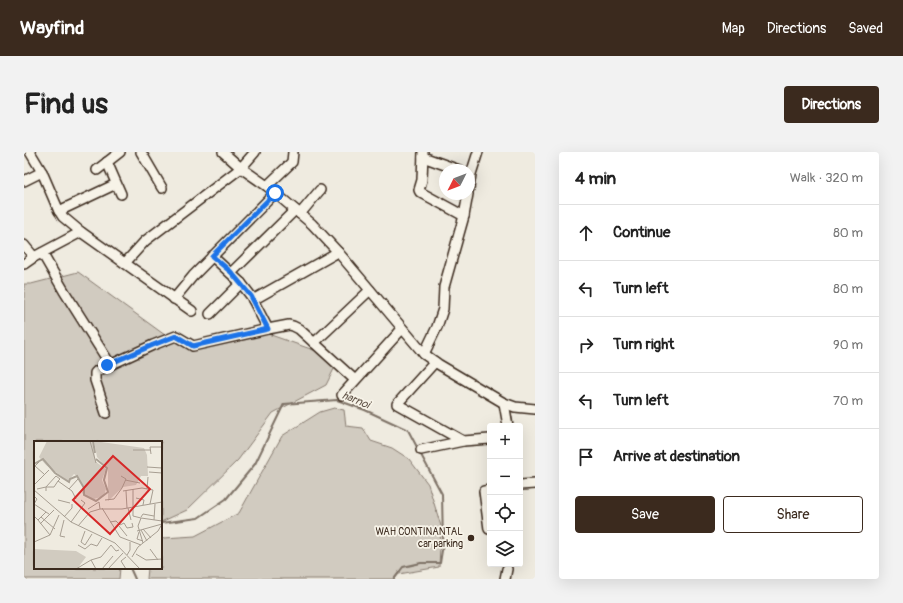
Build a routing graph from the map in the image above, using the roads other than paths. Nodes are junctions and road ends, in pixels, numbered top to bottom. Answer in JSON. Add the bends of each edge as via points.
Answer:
{"nodes":[{"id":1,"x":30,"y":152,"type":"edge"},
{"id":2,"x":120,"y":152,"type":"edge"},
{"id":3,"x":141,"y":152,"type":"edge"},
{"id":4,"x":223,"y":152,"type":"edge"},
{"id":5,"x":256,"y":152,"type":"edge"},
{"id":6,"x":293,"y":152,"type":"edge"},
{"id":7,"x":478,"y":152,"type":"edge"},
{"id":8,"x":423,"y":154,"type":"edge"},
{"id":9,"x":107,"y":162,"type":"junction"},
{"id":10,"x":446,"y":164,"type":"edge"},
{"id":11,"x":474,"y":164,"type":"edge"},
{"id":12,"x":241,"y":168,"type":"junction"},
{"id":13,"x":97,"y":170,"type":"dead end"},
{"id":14,"x":42,"y":172,"type":"junction"},
{"id":15,"x":24,"y":181,"type":"edge"},
{"id":16,"x":116,"y":184,"type":"junction"},
{"id":17,"x":267,"y":186,"type":"junction"},
{"id":18,"x":162,"y":188,"type":"dead end"},
{"id":19,"x":320,"y":190,"type":"dead end"},
{"id":20,"x":275,"y":193,"type":"junction"},
{"id":21,"x":121,"y":194,"type":"dead end"},
{"id":22,"x":467,"y":200,"type":"edge"},
{"id":23,"x":59,"y":212,"type":"junction"},
{"id":24,"x":298,"y":212,"type":"junction"},
{"id":25,"x":464,"y":216,"type":"junction"},
{"id":26,"x":81,"y":232,"type":"junction"},
{"id":27,"x":24,"y":245,"type":"edge"},
{"id":28,"x":338,"y":252,"type":"junction"},
{"id":29,"x":38,"y":255,"type":"junction"},
{"id":30,"x":212,"y":256,"type":"junction"},
{"id":31,"x":24,"y":264,"type":"edge"},
{"id":32,"x":125,"y":264,"type":"junction"},
{"id":33,"x":231,"y":272,"type":"junction"},
{"id":34,"x":241,"y":283,"type":"junction"},
{"id":35,"x":370,"y":290,"type":"junction"},
{"id":36,"x":174,"y":298,"type":"junction"},
{"id":37,"x":253,"y":300,"type":"junction"},
{"id":38,"x":192,"y":311,"type":"dead end"},
{"id":39,"x":210,"y":314,"type":"dead end"},
{"id":40,"x":268,"y":329,"type":"junction"},
{"id":41,"x":402,"y":329,"type":"junction"},
{"id":42,"x":314,"y":343,"type":"junction"},
{"id":43,"x":424,"y":354,"type":"junction"},
{"id":44,"x":435,"y":362,"type":"junction"},
{"id":45,"x":110,"y":364,"type":"junction"},
{"id":46,"x":355,"y":380,"type":"junction"},
{"id":47,"x":342,"y":395,"type":"dead end"},
{"id":48,"x":504,"y":403,"type":"junction"},
{"id":49,"x":535,"y":409,"type":"edge"},
{"id":50,"x":106,"y":413,"type":"dead end"},
{"id":51,"x":507,"y":423,"type":"edge"},
{"id":52,"x":487,"y":439,"type":"edge"},
{"id":53,"x":463,"y":441,"type":"junction"},
{"id":54,"x":421,"y":450,"type":"dead end"},
{"id":55,"x":523,"y":484,"type":"edge"},
{"id":56,"x":535,"y":484,"type":"edge"},
{"id":57,"x":487,"y":490,"type":"edge"},
{"id":58,"x":487,"y":510,"type":"edge"},
{"id":59,"x":508,"y":569,"type":"dead end"},
{"id":60,"x":504,"y":579,"type":"edge"}],
"edges":[{"from":1,"to":14,"type":"street"},
{"from":2,"to":9,"type":"street"},
{"from":3,"to":18,"type":"street"},
{"from":4,"to":12,"type":"street"},
{"from":5,"to":12,"type":"street"},
{"from":6,"to":17,"type":"street","via":[[292,162]]},
{"from":7,"to":11,"type":"street"},
{"from":8,"to":10,"type":"street"},
{"from":8,"to":25,"type":"street","via":[[420,192]]},
{"from":9,"to":13,"type":"street"},
{"from":9,"to":16,"type":"street"},
{"from":12,"to":17,"type":"street"},
{"from":12,"to":32,"type":"street","via":[[145,241]]},
{"from":14,"to":15,"type":"street"},
{"from":14,"to":23,"type":"street"},
{"from":16,"to":21,"type":"street"},
{"from":16,"to":23,"type":"street"},
{"from":17,"to":20,"type":"street"},
{"from":19,"to":24,"type":"street"},
{"from":20,"to":24,"type":"street"},
{"from":20,"to":30,"type":"street"},
{"from":22,"to":25,"type":"street"},
{"from":23,"to":26,"type":"street"},
{"from":24,"to":28,"type":"street"},
{"from":24,"to":33,"type":"street"},
{"from":25,"to":43,"type":"street","via":[[444,287],[443,309]]},
{"from":26,"to":29,"type":"street"},
{"from":26,"to":32,"type":"street"},
{"from":27,"to":29,"type":"street"},
{"from":28,"to":35,"type":"street"},
{"from":28,"to":37,"type":"street"},
{"from":29,"to":31,"type":"street"},
{"from":29,"to":45,"type":"street"},
{"from":30,"to":33,"type":"street"},
{"from":30,"to":36,"type":"street"},
{"from":32,"to":36,"type":"street"},
{"from":33,"to":34,"type":"street"},
{"from":34,"to":37,"type":"street"},
{"from":34,"to":39,"type":"street"},
{"from":35,"to":41,"type":"street"},
{"from":35,"to":42,"type":"street"},
{"from":36,"to":38,"type":"street"},
{"from":37,"to":40,"type":"street"},
{"from":40,"to":42,"type":"street","via":[[294,326]]},
{"from":40,"to":45,"type":"street","via":[[193,346],[176,336]]},
{"from":41,"to":43,"type":"street"},
{"from":41,"to":46,"type":"street"},
{"from":42,"to":46,"type":"street"},
{"from":43,"to":44,"type":"street"},
{"from":44,"to":48,"type":"street"},
{"from":44,"to":53,"type":"street","via":[[397,404]]},
{"from":45,"to":50,"type":"street","via":[[95,373]]},
{"from":46,"to":47,"type":"street"},
{"from":48,"to":49,"type":"street"},
{"from":48,"to":51,"type":"street"},
{"from":52,"to":53,"type":"street"},
{"from":53,"to":54,"type":"street"},
{"from":55,"to":56,"type":"street"},
{"from":57,"to":58,"type":"street","via":[[484,491]]},
{"from":59,"to":60,"type":"street"}]}
